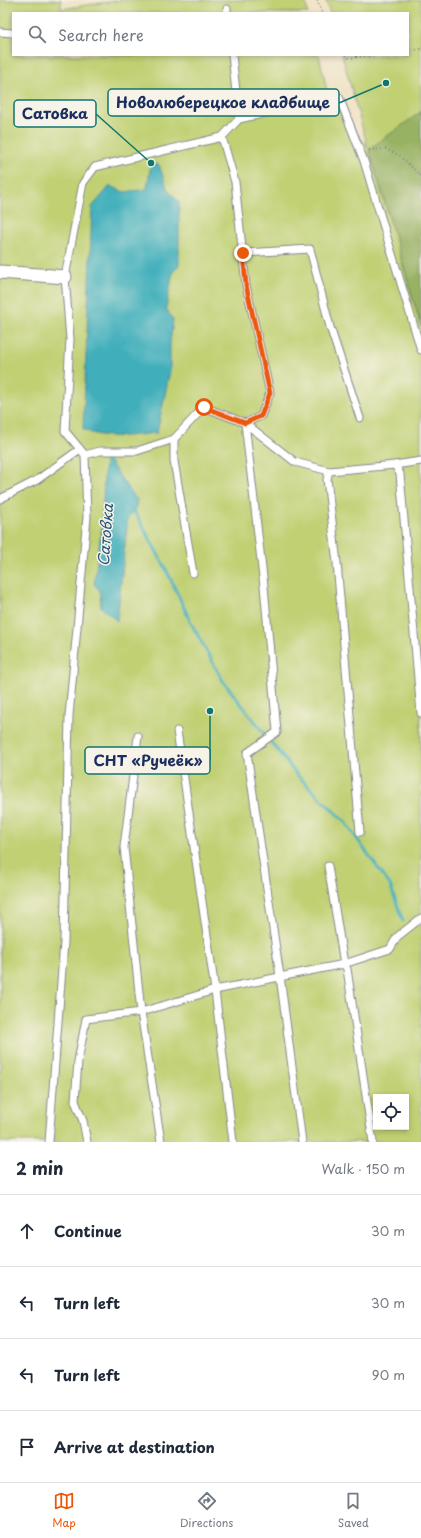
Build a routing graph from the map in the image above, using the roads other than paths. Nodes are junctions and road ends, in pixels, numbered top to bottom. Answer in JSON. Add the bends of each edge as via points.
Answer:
{"nodes":[{"id":1,"x":0,"y":32,"type":"edge"},
{"id":2,"x":12,"y":33,"type":"edge"},
{"id":3,"x":232,"y":56,"type":"edge"},
{"id":4,"x":239,"y":119,"type":"junction"},
{"id":5,"x":222,"y":137,"type":"junction"},
{"id":6,"x":243,"y":253,"type":"junction"},
{"id":7,"x":0,"y":272,"type":"edge"},
{"id":8,"x":65,"y":277,"type":"junction"},
{"id":9,"x":421,"y":350,"type":"edge"},
{"id":10,"x":360,"y":418,"type":"dead end"},
{"id":11,"x":245,"y":423,"type":"junction"},
{"id":12,"x":174,"y":439,"type":"junction"},
{"id":13,"x":80,"y":449,"type":"junction"},
{"id":14,"x":85,"y":455,"type":"junction"},
{"id":15,"x":421,"y":461,"type":"edge"},
{"id":16,"x":395,"y":465,"type":"junction"},
{"id":17,"x":329,"y":471,"type":"junction"},
{"id":18,"x":0,"y":499,"type":"edge"},
{"id":19,"x":193,"y":573,"type":"dead end"},
{"id":20,"x":421,"y":713,"type":"edge"},
{"id":21,"x":177,"y":731,"type":"dead end"},
{"id":22,"x":138,"y":736,"type":"dead end"},
{"id":23,"x":360,"y":832,"type":"dead end"},
{"id":24,"x":328,"y":866,"type":"dead end"},
{"id":25,"x":421,"y":918,"type":"edge"},
{"id":26,"x":344,"y":964,"type":"junction"},
{"id":27,"x":280,"y":976,"type":"junction"},
{"id":28,"x":215,"y":990,"type":"junction"},
{"id":29,"x":141,"y":1012,"type":"junction"},
{"id":30,"x":49,"y":1142,"type":"edge"},
{"id":31,"x":87,"y":1142,"type":"edge"},
{"id":32,"x":161,"y":1142,"type":"edge"},
{"id":33,"x":233,"y":1142,"type":"edge"},
{"id":34,"x":302,"y":1142,"type":"edge"},
{"id":35,"x":373,"y":1142,"type":"edge"}],
"edges":[{"from":1,"to":2,"type":"lane"},
{"from":3,"to":4,"type":"lane"},
{"from":4,"to":5,"type":"lane"},
{"from":4,"to":9,"type":"lane","via":[[339,97],[360,150]]},
{"from":5,"to":6,"type":"lane","via":[[235,182]]},
{"from":5,"to":8,"type":"lane","via":[[95,167],[83,183]]},
{"from":6,"to":10,"type":"lane","via":[[310,249],[330,327]]},
{"from":6,"to":11,"type":"lane","via":[[246,285],[270,393],[261,416]]},
{"from":7,"to":8,"type":"street"},
{"from":8,"to":13,"type":"lane","via":[[70,339],[65,431]]},
{"from":11,"to":12,"type":"lane","via":[[204,407]]},
{"from":11,"to":17,"type":"lane","via":[[295,462]]},
{"from":11,"to":27,"type":"lane","via":[[264,586],[277,732],[248,753]]},
{"from":12,"to":14,"type":"lane","via":[[137,451],[100,451]]},
{"from":12,"to":19,"type":"lane","via":[[174,461]]},
{"from":13,"to":14,"type":"lane"},
{"from":13,"to":18,"type":"lane","via":[[37,480]]},
{"from":14,"to":30,"type":"lane","via":[[87,517],[69,716],[64,942]]},
{"from":15,"to":16,"type":"lane"},
{"from":16,"to":17,"type":"lane"},
{"from":16,"to":20,"type":"lane","via":[[400,474]]},
{"from":17,"to":23,"type":"lane","via":[[327,479],[337,563]]},
{"from":21,"to":28,"type":"lane"},
{"from":22,"to":29,"type":"lane","via":[[124,847]]},
{"from":24,"to":26,"type":"lane"},
{"from":25,"to":26,"type":"lane","via":[[397,937],[390,949]]},
{"from":26,"to":27,"type":"lane"},
{"from":26,"to":35,"type":"lane","via":[[347,969]]},
{"from":27,"to":28,"type":"lane"},
{"from":27,"to":34,"type":"lane"},
{"from":28,"to":29,"type":"lane"},
{"from":28,"to":33,"type":"lane"},
{"from":29,"to":31,"type":"lane","via":[[86,1019],[78,1061],[75,1101]]},
{"from":29,"to":32,"type":"lane"}]}
